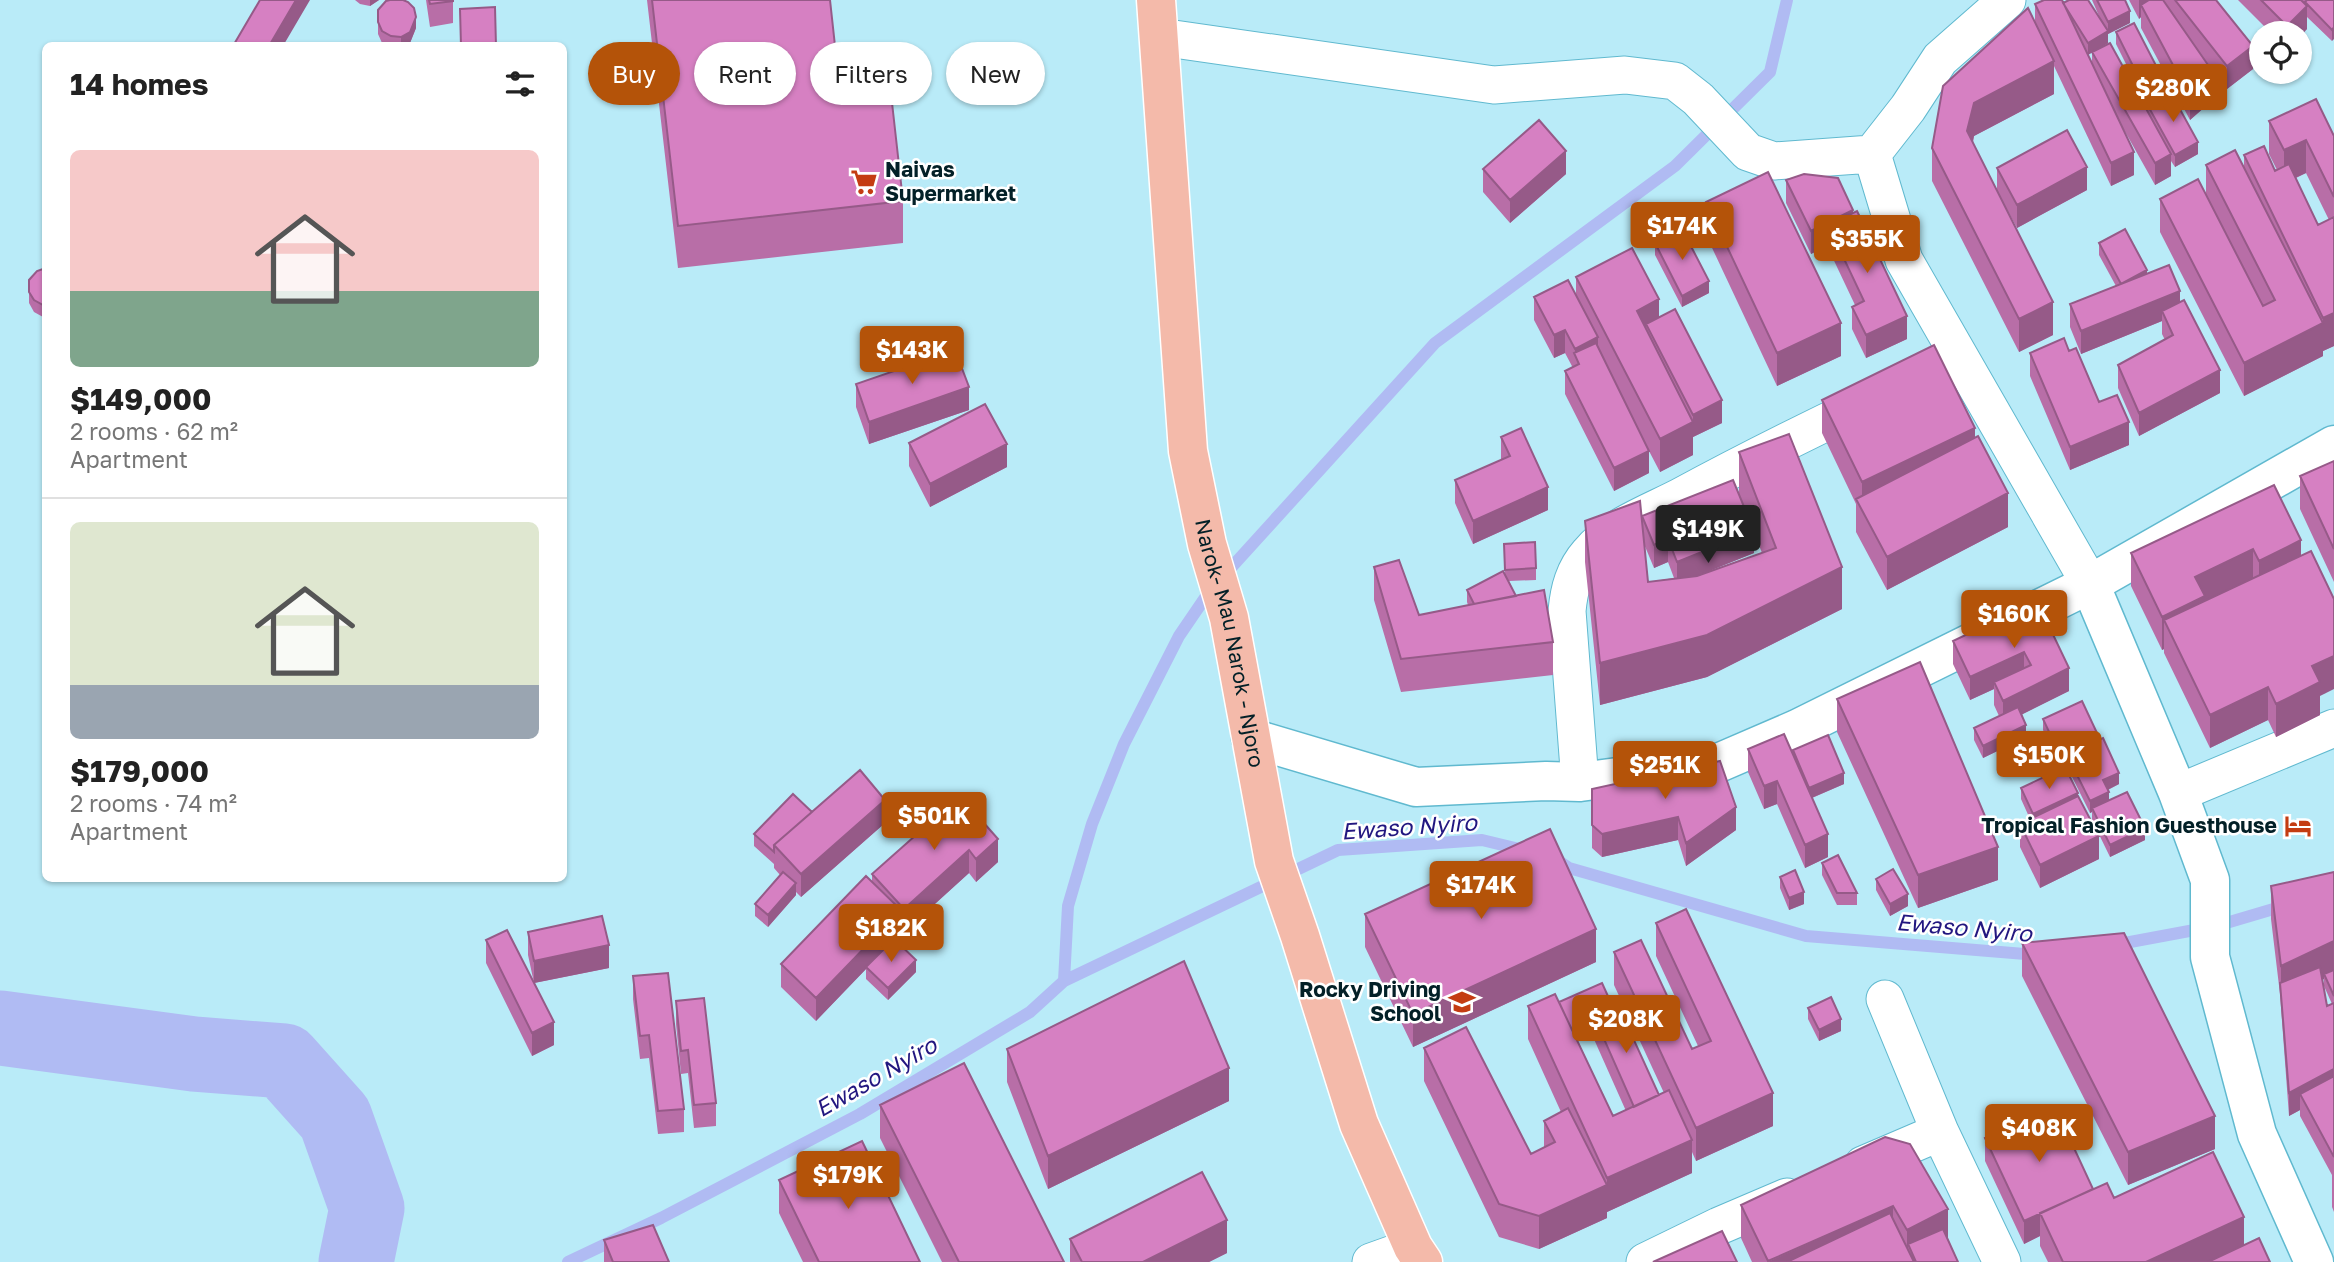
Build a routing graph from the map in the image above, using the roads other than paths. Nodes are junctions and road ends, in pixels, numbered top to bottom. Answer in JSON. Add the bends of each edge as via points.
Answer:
{"nodes":[{"id":1,"x":1156,"y":0,"type":"edge"},
{"id":2,"x":2007,"y":0,"type":"edge"},
{"id":3,"x":1160,"y":37,"type":"junction"},
{"id":4,"x":1872,"y":154,"type":"junction"},
{"id":5,"x":1899,"y":387,"type":"edge"},
{"id":6,"x":2334,"y":445,"type":"edge"},
{"id":7,"x":2090,"y":584,"type":"junction"},
{"id":8,"x":2334,"y":727,"type":"edge"},
{"id":9,"x":1251,"y":738,"type":"junction"},
{"id":10,"x":1580,"y":782,"type":"junction"},
{"id":11,"x":2178,"y":793,"type":"junction"},
{"id":12,"x":1885,"y":999,"type":"dead end"},
{"id":13,"x":1940,"y":1132,"type":"junction"},
{"id":14,"x":1418,"y":1254,"type":"edge"},
{"id":15,"x":1370,"y":1262,"type":"edge"},
{"id":16,"x":1645,"y":1262,"type":"edge"},
{"id":17,"x":2002,"y":1262,"type":"edge"},
{"id":18,"x":2314,"y":1262,"type":"edge"}],
"edges":[{"from":1,"to":3,"type":"highway","name":"Narok- Mau Narok - Njoro"},
{"from":2,"to":4,"type":"street","via":[[1940,59]]},
{"from":3,"to":4,"type":"street","via":[[1494,85],[1625,75],[1675,81],[1748,152],[1774,161]]},
{"from":3,"to":9,"type":"highway","name":"Narok- Mau Narok - Njoro","via":[[1188,451],[1207,544],[1229,618]]},
{"from":4,"to":7,"type":"street","via":[[1904,260],[1948,364]]},
{"from":5,"to":10,"type":"street","via":[[1639,516],[1590,551],[1569,588],[1566,611]]},
{"from":6,"to":7,"type":"main road"},
{"from":7,"to":10,"type":"main road","via":[[1797,729],[1716,764]]},
{"from":7,"to":11,"type":"main road"},
{"from":8,"to":11,"type":"street"},
{"from":9,"to":10,"type":"main road","via":[[1416,787]]},
{"from":9,"to":14,"type":"highway","name":"Narok- Mau Narok - Njoro","via":[[1274,861],[1359,1124]]},
{"from":11,"to":18,"type":"main road","via":[[2210,880],[2210,957],[2257,1134]]},
{"from":12,"to":13,"type":"street"},
{"from":13,"to":16,"type":"street"},
{"from":13,"to":17,"type":"street"},
{"from":14,"to":15,"type":"street"}]}
